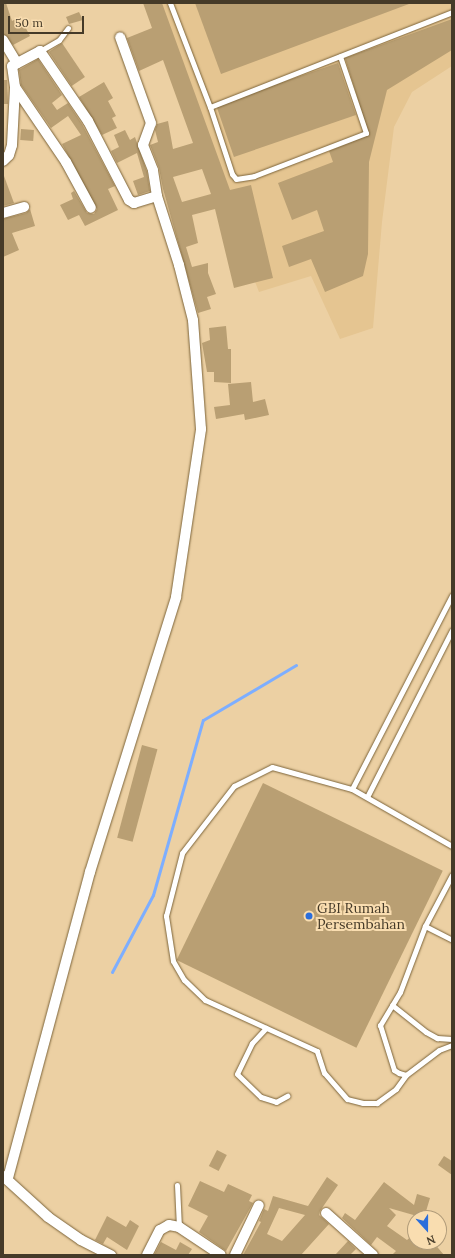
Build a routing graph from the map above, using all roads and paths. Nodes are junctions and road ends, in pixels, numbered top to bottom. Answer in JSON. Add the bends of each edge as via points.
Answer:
{"nodes":[{"id":1,"x":170,"y":3,"type":"edge"},
{"id":2,"x":452,"y":12,"type":"edge"},
{"id":3,"x":68,"y":28,"type":"dead end"},
{"id":4,"x":120,"y":37,"type":"dead end"},
{"id":5,"x":3,"y":40,"type":"edge"},
{"id":6,"x":40,"y":50,"type":"junction"},
{"id":7,"x":340,"y":56,"type":"junction"},
{"id":8,"x":17,"y":63,"type":"junction"},
{"id":9,"x":15,"y":87,"type":"junction"},
{"id":10,"x":210,"y":107,"type":"junction"},
{"id":11,"x":3,"y":161,"type":"edge"},
{"id":12,"x":157,"y":196,"type":"junction"},
{"id":13,"x":24,"y":207,"type":"dead end"},
{"id":14,"x":91,"y":208,"type":"dead end"},
{"id":15,"x":3,"y":213,"type":"edge"},
{"id":16,"x":452,"y":595,"type":"edge"},
{"id":17,"x":452,"y":630,"type":"edge"},
{"id":18,"x":352,"y":789,"type":"junction"},
{"id":19,"x":367,"y":796,"type":"junction"},
{"id":20,"x":452,"y":846,"type":"edge"},
{"id":21,"x":452,"y":875,"type":"edge"},
{"id":22,"x":425,"y":926,"type":"junction"},
{"id":23,"x":452,"y":940,"type":"edge"},
{"id":24,"x":392,"y":1004,"type":"junction"},
{"id":25,"x":266,"y":1028,"type":"junction"},
{"id":26,"x":452,"y":1039,"type":"edge"},
{"id":27,"x":452,"y":1045,"type":"edge"},
{"id":28,"x":406,"y":1075,"type":"junction"},
{"id":29,"x":287,"y":1096,"type":"dead end"},
{"id":30,"x":5,"y":1177,"type":"edge"},
{"id":31,"x":177,"y":1186,"type":"dead end"},
{"id":32,"x":259,"y":1205,"type":"dead end"},
{"id":33,"x":326,"y":1213,"type":"dead end"},
{"id":34,"x":179,"y":1227,"type":"junction"},
{"id":35,"x":112,"y":1255,"type":"edge"},
{"id":36,"x":147,"y":1255,"type":"edge"},
{"id":37,"x":221,"y":1255,"type":"edge"},
{"id":38,"x":235,"y":1255,"type":"edge"},
{"id":39,"x":373,"y":1255,"type":"edge"}],
"edges":[{"from":1,"to":10,"type":"lane"},
{"from":2,"to":7,"type":"lane"},
{"from":3,"to":6,"type":"lane","via":[[59,40]]},
{"from":4,"to":12,"type":"street","via":[[152,123],[143,144],[153,170]]},
{"from":5,"to":8,"type":"street"},
{"from":6,"to":8,"type":"street"},
{"from":6,"to":12,"type":"street","via":[[88,121],[128,200],[134,203]]},
{"from":7,"to":10,"type":"lane"},
{"from":7,"to":10,"type":"lane","via":[[366,133],[254,176],[236,179],[232,174]]},
{"from":8,"to":9,"type":"street","via":[[12,71]]},
{"from":9,"to":11,"type":"street","via":[[12,145],[9,155]]},
{"from":9,"to":14,"type":"street","via":[[66,162]]},
{"from":12,"to":30,"type":"street","via":[[180,265],[193,320],[201,430],[197,466],[176,597],[90,872]]},
{"from":13,"to":15,"type":"street"},
{"from":16,"to":18,"type":"lane"},
{"from":17,"to":19,"type":"lane"},
{"from":18,"to":19,"type":"lane"},
{"from":18,"to":25,"type":"lane","via":[[272,767],[234,786],[182,853],[166,916],[173,961],[184,980],[205,1000]]},
{"from":19,"to":20,"type":"lane"},
{"from":21,"to":22,"type":"lane"},
{"from":22,"to":23,"type":"lane"},
{"from":22,"to":24,"type":"lane","via":[[400,992]]},
{"from":24,"to":26,"type":"lane","via":[[426,1032],[437,1038]]},
{"from":24,"to":28,"type":"lane","via":[[380,1025],[394,1070]]},
{"from":25,"to":28,"type":"lane","via":[[317,1051],[324,1073],[347,1099],[377,1103],[396,1089]]},
{"from":25,"to":29,"type":"lane","via":[[252,1043],[237,1074],[262,1097],[276,1102]]},
{"from":27,"to":28,"type":"lane","via":[[439,1050]]},
{"from":30,"to":35,"type":"street","via":[[48,1217],[81,1240]]},
{"from":31,"to":34,"type":"lane"},
{"from":32,"to":38,"type":"street"},
{"from":33,"to":39,"type":"street"},
{"from":34,"to":36,"type":"street","via":[[169,1225],[160,1230]]},
{"from":34,"to":37,"type":"street"}]}
